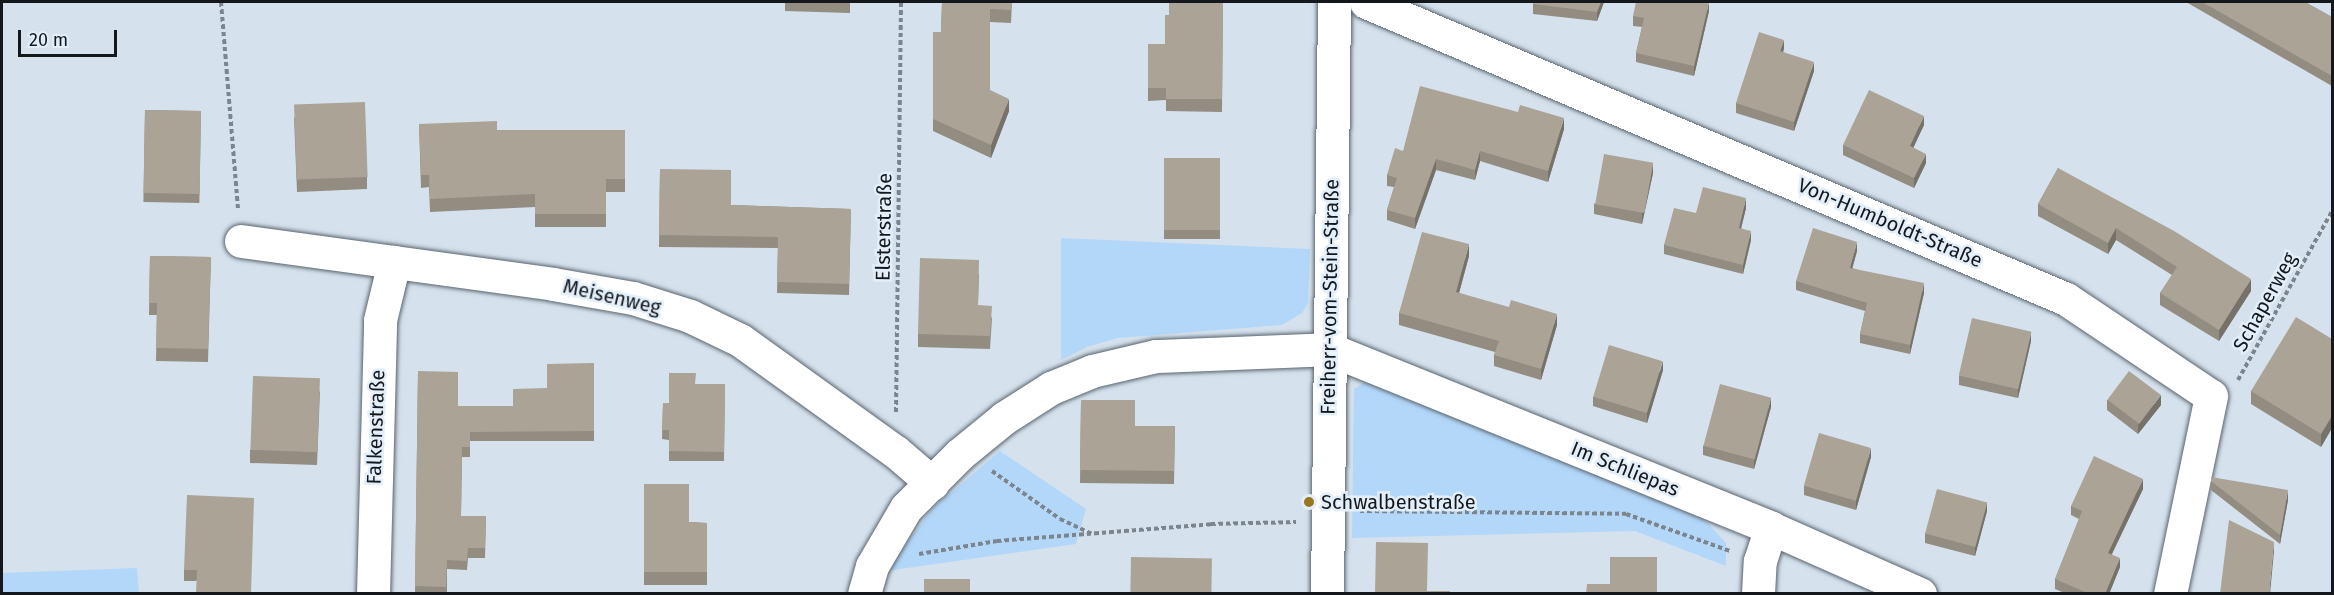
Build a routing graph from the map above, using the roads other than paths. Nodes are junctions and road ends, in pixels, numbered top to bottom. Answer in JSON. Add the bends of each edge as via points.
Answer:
{"nodes":[{"id":1,"x":1334,"y":2,"type":"edge"},
{"id":2,"x":1366,"y":2,"type":"edge"},
{"id":3,"x":241,"y":241,"type":"road end"},
{"id":4,"x":394,"y":262,"type":"junction"},
{"id":5,"x":1329,"y":349,"type":"junction"},
{"id":6,"x":932,"y":483,"type":"junction"},
{"id":7,"x":1771,"y":528,"type":"junction"},
{"id":8,"x":868,"y":580,"type":"edge"},
{"id":9,"x":373,"y":594,"type":"edge"},
{"id":10,"x":1327,"y":594,"type":"edge"},
{"id":11,"x":1758,"y":594,"type":"edge"},
{"id":12,"x":1920,"y":594,"type":"edge"},
{"id":13,"x":2170,"y":594,"type":"edge"}],
"edges":[{"from":1,"to":5,"type":"street","name":"Freiherr-vom-Stein-Straße"},
{"from":2,"to":13,"type":"street","name":"Von-Humboldt-Straße","via":[[2066,299],[2211,396]]},
{"from":3,"to":4,"type":"street","name":"Meisenweg"},
{"from":4,"to":6,"type":"street","name":"Meisenweg","via":[[633,298],[690,316],[740,340],[896,452]]},
{"from":4,"to":9,"type":"street","name":"Falkenstraße","via":[[380,320]]},
{"from":5,"to":6,"type":"street","via":[[1156,356],[1092,371],[1051,388],[1013,412],[960,454]]},
{"from":5,"to":7,"type":"street","name":"Im Schliepas"},
{"from":5,"to":10,"type":"street","name":"Freiherr-vom-Stein-Straße"},
{"from":6,"to":8,"type":"street","via":[[906,508]]},
{"from":7,"to":11,"type":"street","via":[[1760,561]]},
{"from":7,"to":12,"type":"street","name":"Im Schliepas"}]}
